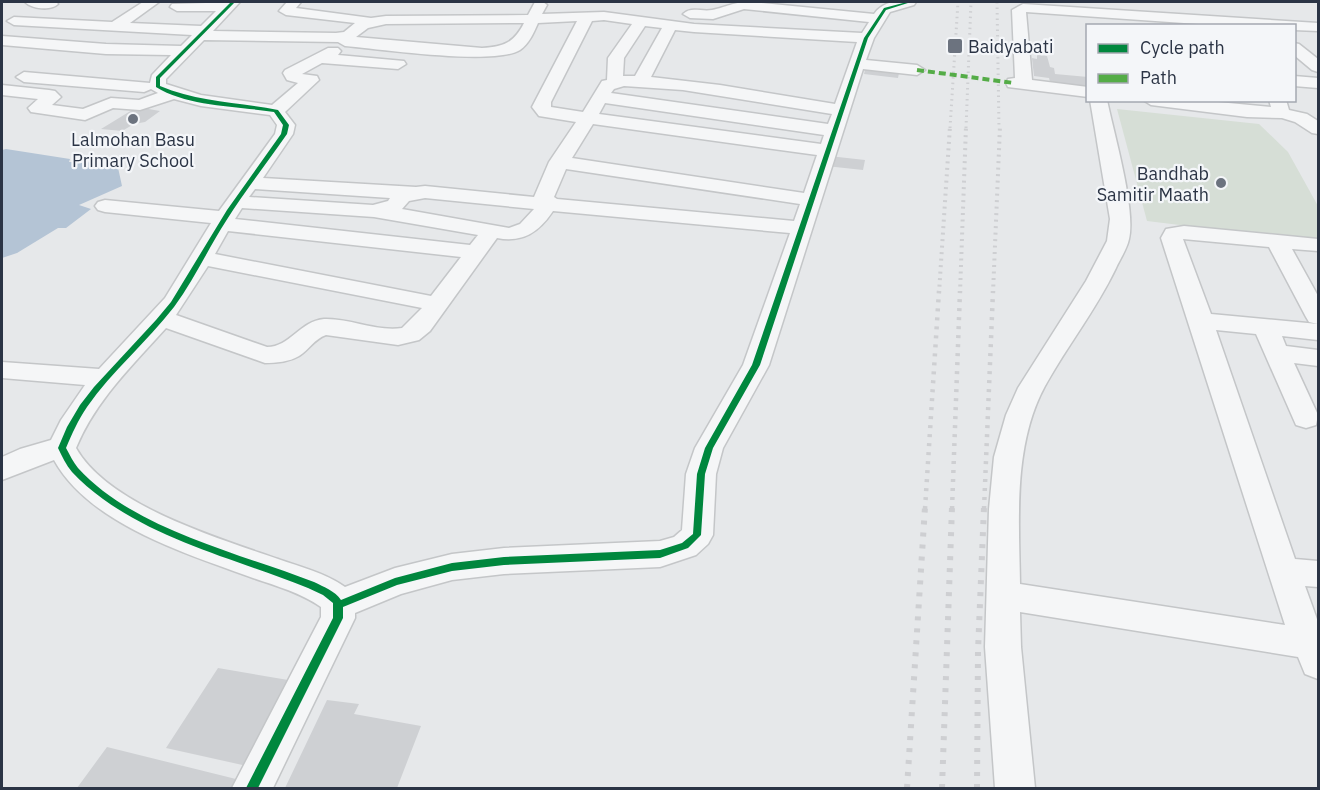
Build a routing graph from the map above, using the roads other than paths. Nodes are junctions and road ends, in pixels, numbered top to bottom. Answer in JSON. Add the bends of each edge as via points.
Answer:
{"nodes":[{"id":1,"x":32,"y":2,"type":"edge"},
{"id":2,"x":129,"y":2,"type":"edge"},
{"id":3,"x":294,"y":2,"type":"edge"},
{"id":4,"x":542,"y":2,"type":"edge"},
{"id":5,"x":909,"y":2,"type":"edge"},
{"id":6,"x":1164,"y":2,"type":"edge"},
{"id":7,"x":54,"y":3,"type":"edge"},
{"id":8,"x":150,"y":3,"type":"edge"},
{"id":9,"x":181,"y":4,"type":"edge"},
{"id":10,"x":230,"y":4,"type":"edge"},
{"id":11,"x":763,"y":4,"type":"edge"},
{"id":12,"x":818,"y":7,"type":"edge"},
{"id":13,"x":1105,"y":7,"type":"edge"},
{"id":14,"x":439,"y":8,"type":"dead end"},
{"id":15,"x":641,"y":13,"type":"junction"},
{"id":16,"x":587,"y":16,"type":"junction"},
{"id":17,"x":1174,"y":17,"type":"junction"},
{"id":18,"x":428,"y":20,"type":"junction"},
{"id":19,"x":8,"y":24,"type":"edge"},
{"id":20,"x":1020,"y":24,"type":"junction"},
{"id":21,"x":1256,"y":24,"type":"edge"},
{"id":22,"x":1039,"y":25,"type":"dead end"},
{"id":23,"x":115,"y":26,"type":"junction"},
{"id":24,"x":670,"y":26,"type":"junction"},
{"id":25,"x":1069,"y":26,"type":"dead end"},
{"id":26,"x":1086,"y":26,"type":"edge"},
{"id":27,"x":1296,"y":26,"type":"edge"},
{"id":28,"x":358,"y":27,"type":"junction"},
{"id":29,"x":1318,"y":27,"type":"edge"},
{"id":30,"x":146,"y":28,"type":"junction"},
{"id":31,"x":872,"y":28,"type":"junction"},
{"id":32,"x":472,"y":29,"type":"junction"},
{"id":33,"x":526,"y":31,"type":"junction"},
{"id":34,"x":196,"y":39,"type":"junction"},
{"id":35,"x":2,"y":41,"type":"edge"},
{"id":36,"x":22,"y":43,"type":"junction"},
{"id":37,"x":1296,"y":49,"type":"edge"},
{"id":38,"x":2,"y":53,"type":"edge"},
{"id":39,"x":482,"y":53,"type":"junction"},
{"id":40,"x":318,"y":58,"type":"junction"},
{"id":41,"x":857,"y":64,"type":"junction"},
{"id":42,"x":1318,"y":67,"type":"edge"},
{"id":43,"x":917,"y":70,"type":"dead end"},
{"id":44,"x":2,"y":75,"type":"edge"},
{"id":45,"x":641,"y":80,"type":"junction"},
{"id":46,"x":615,"y":81,"type":"junction"},
{"id":47,"x":1296,"y":81,"type":"edge"},
{"id":48,"x":1318,"y":83,"type":"edge"},
{"id":49,"x":2,"y":90,"type":"edge"},
{"id":50,"x":165,"y":90,"type":"junction"},
{"id":51,"x":1086,"y":92,"type":"edge"},
{"id":52,"x":600,"y":97,"type":"junction"},
{"id":53,"x":1098,"y":102,"type":"edge"},
{"id":54,"x":1167,"y":102,"type":"edge"},
{"id":55,"x":1280,"y":107,"type":"edge"},
{"id":56,"x":276,"y":111,"type":"junction"},
{"id":57,"x":589,"y":117,"type":"junction"},
{"id":58,"x":1310,"y":118,"type":"edge"},
{"id":59,"x":1318,"y":129,"type":"edge"},
{"id":60,"x":836,"y":131,"type":"junction"},
{"id":61,"x":559,"y":162,"type":"junction"},
{"id":62,"x":414,"y":193,"type":"junction"},
{"id":63,"x":550,"y":205,"type":"junction"},
{"id":64,"x":105,"y":206,"type":"dead end"},
{"id":65,"x":233,"y":207,"type":"junction"},
{"id":66,"x":373,"y":211,"type":"junction"},
{"id":67,"x":807,"y":214,"type":"junction"},
{"id":68,"x":492,"y":232,"type":"junction"},
{"id":69,"x":1276,"y":240,"type":"junction"},
{"id":70,"x":1318,"y":245,"type":"edge"},
{"id":71,"x":477,"y":252,"type":"junction"},
{"id":72,"x":201,"y":258,"type":"junction"},
{"id":73,"x":1311,"y":292,"type":"edge"},
{"id":74,"x":438,"y":304,"type":"junction"},
{"id":75,"x":1318,"y":317,"type":"edge"},
{"id":76,"x":162,"y":318,"type":"junction"},
{"id":77,"x":1201,"y":321,"type":"junction"},
{"id":78,"x":1265,"y":327,"type":"junction"},
{"id":79,"x":1318,"y":332,"type":"edge"},
{"id":80,"x":1276,"y":353,"type":"junction"},
{"id":81,"x":1318,"y":358,"type":"edge"},
{"id":82,"x":2,"y":370,"type":"edge"},
{"id":83,"x":105,"y":378,"type":"junction"},
{"id":84,"x":1306,"y":418,"type":"dead end"},
{"id":85,"x":62,"y":448,"type":"junction"},
{"id":86,"x":2,"y":470,"type":"edge"},
{"id":87,"x":1283,"y":571,"type":"junction"},
{"id":88,"x":1318,"y":574,"type":"edge"},
{"id":89,"x":1003,"y":595,"type":"junction"},
{"id":90,"x":338,"y":605,"type":"junction"},
{"id":91,"x":1314,"y":654,"type":"edge"},
{"id":92,"x":252,"y":789,"type":"edge"},
{"id":93,"x":1015,"y":789,"type":"edge"}],
"edges":[{"from":1,"to":7,"type":"street"},
{"from":2,"to":8,"type":"street"},
{"from":3,"to":28,"type":"street","via":[[286,11]]},
{"from":4,"to":33,"type":"street"},
{"from":5,"to":31,"type":"street","via":[[885,9]]},
{"from":6,"to":17,"type":"street"},
{"from":7,"to":19,"type":"street"},
{"from":8,"to":23,"type":"street"},
{"from":9,"to":10,"type":"street"},
{"from":9,"to":30,"type":"street"},
{"from":10,"to":34,"type":"street"},
{"from":11,"to":12,"type":"street"},
{"from":11,"to":15,"type":"street","via":[[735,6],[704,15]]},
{"from":12,"to":31,"type":"street"},
{"from":13,"to":17,"type":"street"},
{"from":13,"to":20,"type":"street","via":[[1029,8],[1019,10]]},
{"from":14,"to":18,"type":"street"},
{"from":15,"to":16,"type":"street"},
{"from":15,"to":24,"type":"street"},
{"from":15,"to":46,"type":"street","via":[[616,58]]},
{"from":16,"to":33,"type":"street"},
{"from":16,"to":57,"type":"street","via":[[541,107],[545,111]]},
{"from":17,"to":21,"type":"street"},
{"from":18,"to":28,"type":"street","via":[[386,20]]},
{"from":18,"to":32,"type":"street"},
{"from":19,"to":23,"type":"street"},
{"from":20,"to":22,"type":"street"},
{"from":20,"to":51,"type":"street","via":[[1019,84]]},
{"from":23,"to":30,"type":"street"},
{"from":24,"to":31,"type":"street"},
{"from":24,"to":45,"type":"street"},
{"from":25,"to":26,"type":"street"},
{"from":27,"to":29,"type":"street"},
{"from":28,"to":32,"type":"street"},
{"from":28,"to":34,"type":"street","via":[[317,38]]},
{"from":28,"to":39,"type":"street"},
{"from":28,"to":40,"type":"street"},
{"from":30,"to":34,"type":"street"},
{"from":31,"to":41,"type":"street"},
{"from":32,"to":33,"type":"street"},
{"from":32,"to":33,"type":"street"},
{"from":33,"to":39,"type":"street","via":[[514,50]]},
{"from":34,"to":36,"type":"street"},
{"from":34,"to":50,"type":"street","via":[[158,78]]},
{"from":35,"to":36,"type":"street"},
{"from":36,"to":38,"type":"street"},
{"from":37,"to":42,"type":"street"},
{"from":39,"to":40,"type":"street","via":[[472,63]]},
{"from":40,"to":56,"type":"street","via":[[291,74],[311,80]]},
{"from":41,"to":43,"type":"street"},
{"from":41,"to":60,"type":"street"},
{"from":44,"to":50,"type":"street"},
{"from":45,"to":46,"type":"street"},
{"from":45,"to":60,"type":"street"},
{"from":46,"to":52,"type":"street"},
{"from":47,"to":48,"type":"street"},
{"from":49,"to":50,"type":"street","via":[[49,95],[52,97],[38,108],[83,115],[111,103],[140,105]]},
{"from":50,"to":56,"type":"street"},
{"from":52,"to":57,"type":"street"},
{"from":52,"to":60,"type":"street"},
{"from":53,"to":89,"type":"street","via":[[1120,219],[1118,241],[1098,281],[1031,388],[1020,415],[1009,457],[1004,509]]},
{"from":54,"to":55,"type":"street","via":[[1247,112]]},
{"from":55,"to":58,"type":"street"},
{"from":56,"to":65,"type":"street","via":[[286,125],[284,134]]},
{"from":57,"to":60,"type":"street"},
{"from":57,"to":61,"type":"street"},
{"from":58,"to":59,"type":"street"},
{"from":60,"to":67,"type":"street"},
{"from":61,"to":63,"type":"street","via":[[544,197]]},
{"from":61,"to":67,"type":"street"},
{"from":62,"to":63,"type":"street"},
{"from":62,"to":65,"type":"street"},
{"from":62,"to":66,"type":"street","via":[[402,196],[395,205]]},
{"from":63,"to":67,"type":"street"},
{"from":63,"to":68,"type":"street","via":[[524,232]]},
{"from":64,"to":65,"type":"street"},
{"from":65,"to":66,"type":"street"},
{"from":65,"to":71,"type":"street"},
{"from":65,"to":72,"type":"street"},
{"from":66,"to":68,"type":"street"},
{"from":67,"to":90,"type":"street","via":[[756,365],[710,448],[701,474],[697,535],[685,546],[650,555],[452,567],[395,582]]},
{"from":68,"to":71,"type":"street"},
{"from":69,"to":70,"type":"street"},
{"from":69,"to":73,"type":"street"},
{"from":69,"to":77,"type":"street","via":[[1174,234],[1172,238]]},
{"from":71,"to":74,"type":"street"},
{"from":72,"to":74,"type":"street"},
{"from":72,"to":76,"type":"street"},
{"from":73,"to":75,"type":"street"},
{"from":74,"to":76,"type":"street","via":[[410,335],[386,337],[324,327],[276,355],[265,355]]},
{"from":76,"to":83,"type":"street"},
{"from":77,"to":78,"type":"street"},
{"from":77,"to":87,"type":"street"},
{"from":78,"to":79,"type":"street"},
{"from":78,"to":80,"type":"street"},
{"from":80,"to":81,"type":"street"},
{"from":80,"to":84,"type":"street"},
{"from":82,"to":83,"type":"street"},
{"from":83,"to":85,"type":"street","via":[[68,429]]},
{"from":85,"to":86,"type":"street","via":[[30,456]]},
{"from":85,"to":90,"type":"street","via":[[74,470],[104,496],[133,513],[167,531],[300,581],[333,597]]},
{"from":87,"to":88,"type":"street"},
{"from":87,"to":91,"type":"street"},
{"from":89,"to":91,"type":"street"},
{"from":89,"to":93,"type":"street","via":[[1006,704]]},
{"from":90,"to":92,"type":"street","via":[[338,618]]}]}
